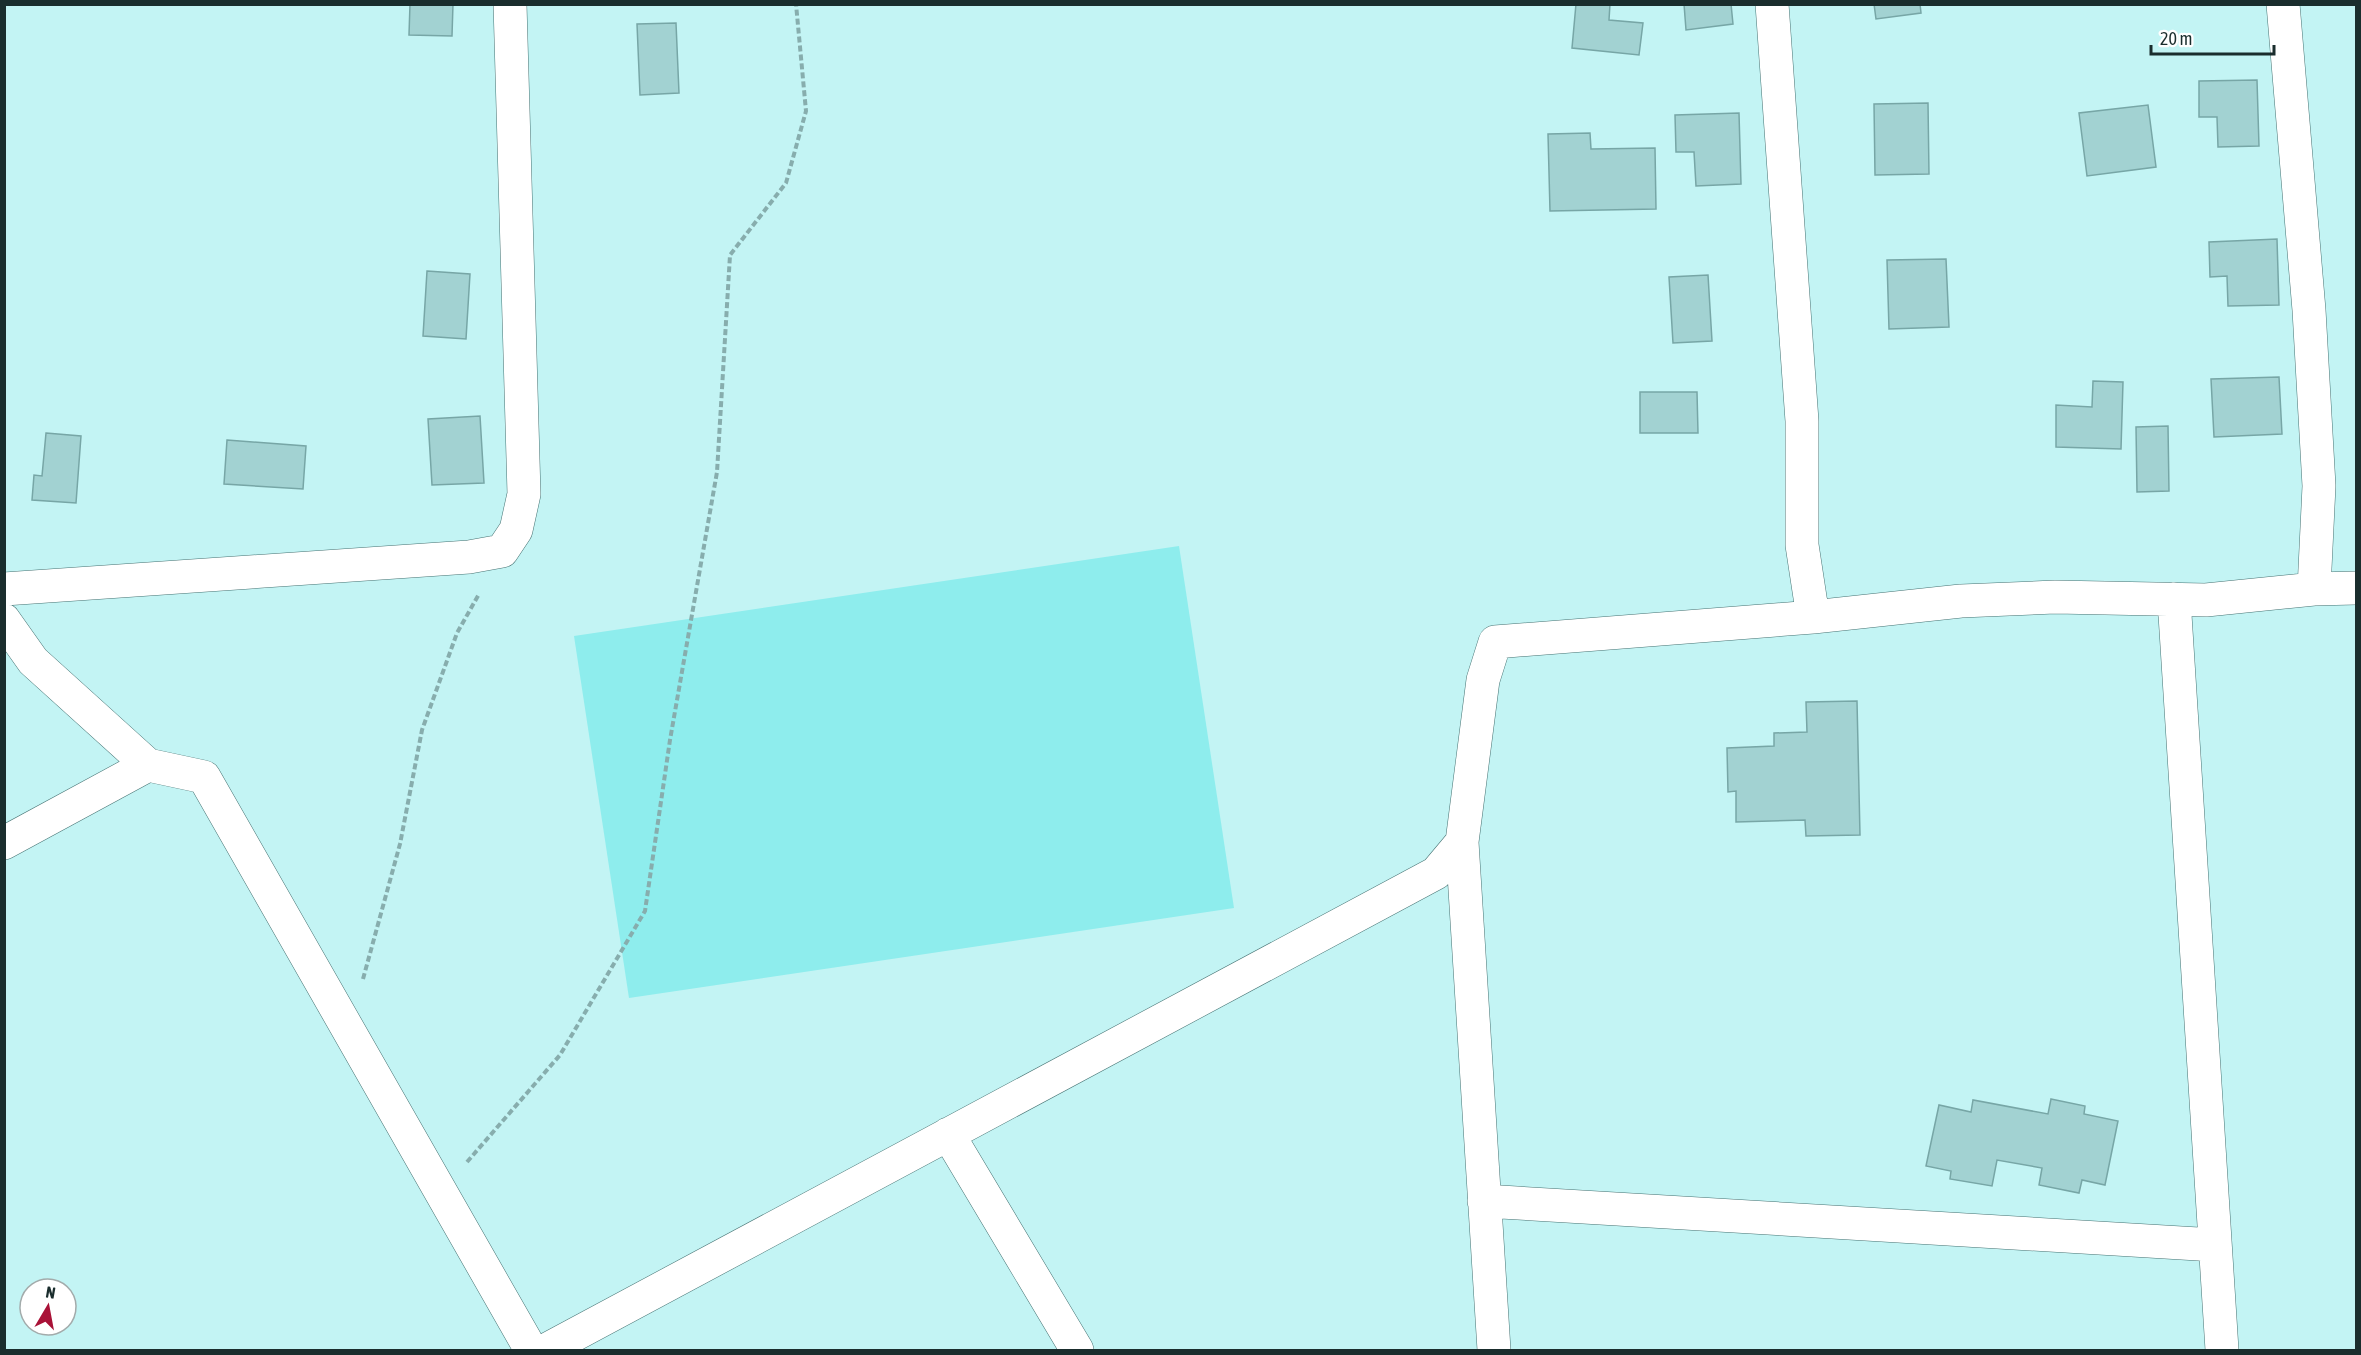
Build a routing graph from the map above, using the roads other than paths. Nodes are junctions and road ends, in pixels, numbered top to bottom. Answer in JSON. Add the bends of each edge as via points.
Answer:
{"nodes":[{"id":1,"x":510,"y":4,"type":"edge"},
{"id":2,"x":1772,"y":4,"type":"edge"},
{"id":3,"x":2283,"y":4,"type":"edge"},
{"id":4,"x":2356,"y":588,"type":"edge"},
{"id":5,"x":4,"y":589,"type":"edge"},
{"id":6,"x":2314,"y":589,"type":"junction"},
{"id":7,"x":2174,"y":599,"type":"junction"},
{"id":8,"x":1813,"y":617,"type":"junction"},
{"id":9,"x":4,"y":620,"type":"edge"},
{"id":10,"x":148,"y":765,"type":"junction"},
{"id":11,"x":1462,"y":842,"type":"junction"},
{"id":12,"x":4,"y":843,"type":"edge"},
{"id":13,"x":948,"y":1134,"type":"junction"},
{"id":14,"x":1484,"y":1201,"type":"junction"},
{"id":15,"x":2215,"y":1245,"type":"junction"},
{"id":16,"x":531,"y":1350,"type":"edge"},
{"id":17,"x":546,"y":1350,"type":"edge"},
{"id":18,"x":1077,"y":1350,"type":"edge"},
{"id":19,"x":1494,"y":1350,"type":"edge"},
{"id":20,"x":2222,"y":1350,"type":"edge"}],
"edges":[{"from":1,"to":5,"type":"street","via":[[524,494],[516,530],[502,551],[469,557]]},
{"from":2,"to":8,"type":"street","via":[[1802,421],[1802,545]]},
{"from":3,"to":6,"type":"street","via":[[2309,310],[2319,486]]},
{"from":4,"to":6,"type":"street"},
{"from":6,"to":7,"type":"street","via":[[2206,600]]},
{"from":7,"to":8,"type":"street","via":[[2055,597],[1961,601]]},
{"from":7,"to":15,"type":"street"},
{"from":8,"to":11,"type":"street","via":[[1495,642],[1483,680]]},
{"from":9,"to":10,"type":"street","via":[[33,661]]},
{"from":10,"to":12,"type":"street"},
{"from":10,"to":16,"type":"street","via":[[204,777]]},
{"from":11,"to":13,"type":"street","via":[[1436,873]]},
{"from":11,"to":14,"type":"street"},
{"from":13,"to":17,"type":"street"},
{"from":13,"to":18,"type":"street"},
{"from":14,"to":15,"type":"street"},
{"from":14,"to":19,"type":"street"},
{"from":15,"to":20,"type":"street"}]}
